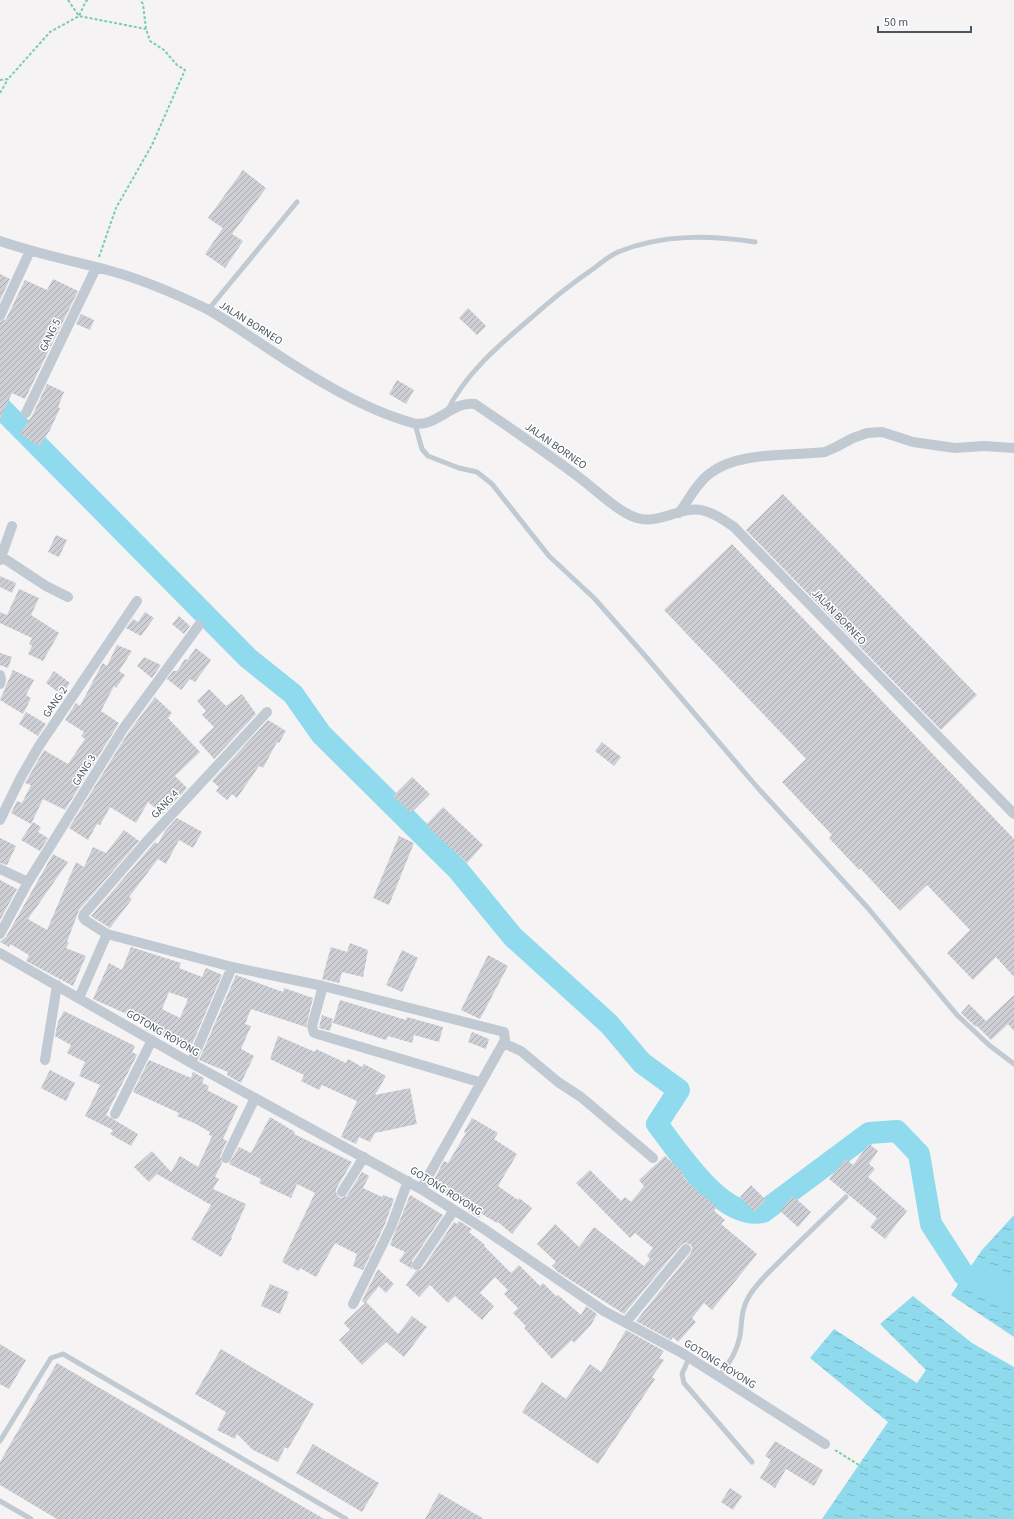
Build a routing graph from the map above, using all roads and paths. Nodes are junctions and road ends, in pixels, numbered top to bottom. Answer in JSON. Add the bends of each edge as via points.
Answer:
{"nodes":[{"id":1,"x":68,"y":0,"type":"edge"},
{"id":2,"x":89,"y":0,"type":"edge"},
{"id":3,"x":140,"y":0,"type":"edge"},
{"id":4,"x":79,"y":16,"type":"junction"},
{"id":5,"x":146,"y":29,"type":"junction"},
{"id":6,"x":8,"y":79,"type":"junction"},
{"id":7,"x":0,"y":80,"type":"edge"},
{"id":8,"x":0,"y":93,"type":"edge"},
{"id":9,"x":297,"y":202,"type":"dead end"},
{"id":10,"x":0,"y":241,"type":"edge"},
{"id":11,"x":755,"y":242,"type":"dead end"},
{"id":12,"x":30,"y":251,"type":"junction"},
{"id":13,"x":96,"y":268,"type":"junction"},
{"id":14,"x":208,"y":310,"type":"junction"},
{"id":15,"x":0,"y":316,"type":"edge"},
{"id":16,"x":446,"y":412,"type":"junction"},
{"id":17,"x":26,"y":413,"type":"dead end"},
{"id":18,"x":415,"y":424,"type":"junction"},
{"id":19,"x":1014,"y":448,"type":"edge"},
{"id":20,"x":679,"y":513,"type":"junction"},
{"id":21,"x":12,"y":526,"type":"dead end"},
{"id":22,"x":1,"y":558,"type":"edge"},
{"id":23,"x":68,"y":597,"type":"dead end"},
{"id":24,"x":137,"y":601,"type":"dead end"},
{"id":25,"x":199,"y":625,"type":"dead end"},
{"id":26,"x":0,"y":675,"type":"edge"},
{"id":27,"x":0,"y":684,"type":"edge"},
{"id":28,"x":267,"y":712,"type":"dead end"},
{"id":29,"x":1014,"y":814,"type":"edge"},
{"id":30,"x":0,"y":820,"type":"edge"},
{"id":31,"x":0,"y":869,"type":"edge"},
{"id":32,"x":28,"y":882,"type":"junction"},
{"id":33,"x":0,"y":934,"type":"edge"},
{"id":34,"x":107,"y":934,"type":"junction"},
{"id":35,"x":0,"y":953,"type":"edge"},
{"id":36,"x":232,"y":967,"type":"junction"},
{"id":37,"x":57,"y":986,"type":"junction"},
{"id":38,"x":323,"y":986,"type":"junction"},
{"id":39,"x":79,"y":998,"type":"junction"},
{"id":40,"x":152,"y":1040,"type":"junction"},
{"id":41,"x":503,"y":1043,"type":"junction"},
{"id":42,"x":45,"y":1060,"type":"dead end"},
{"id":43,"x":191,"y":1064,"type":"junction"},
{"id":44,"x":1014,"y":1064,"type":"edge"},
{"id":45,"x":479,"y":1082,"type":"junction"},
{"id":46,"x":255,"y":1098,"type":"junction"},
{"id":47,"x":115,"y":1114,"type":"dead end"},
{"id":48,"x":364,"y":1157,"type":"junction"},
{"id":49,"x":226,"y":1158,"type":"dead end"},
{"id":50,"x":653,"y":1158,"type":"dead end"},
{"id":51,"x":408,"y":1181,"type":"junction"},
{"id":52,"x":421,"y":1188,"type":"junction"},
{"id":53,"x":342,"y":1192,"type":"dead end"},
{"id":54,"x":846,"y":1197,"type":"dead end"},
{"id":55,"x":454,"y":1210,"type":"junction"},
{"id":56,"x":686,"y":1249,"type":"dead end"},
{"id":57,"x":417,"y":1265,"type":"dead end"},
{"id":58,"x":353,"y":1304,"type":"dead end"},
{"id":59,"x":626,"y":1322,"type":"junction"},
{"id":60,"x":689,"y":1358,"type":"junction"},
{"id":61,"x":718,"y":1377,"type":"junction"},
{"id":62,"x":0,"y":1441,"type":"edge"},
{"id":63,"x":825,"y":1444,"type":"joint"},
{"id":64,"x":752,"y":1462,"type":"dead end"},
{"id":65,"x":867,"y":1470,"type":"dead end"},
{"id":66,"x":0,"y":1501,"type":"edge"},
{"id":67,"x":31,"y":1519,"type":"edge"},
{"id":68,"x":346,"y":1519,"type":"edge"}],
"edges":[{"from":1,"to":4,"type":"path"},
{"from":2,"to":4,"type":"path","via":[[86,1]]},
{"from":3,"to":5,"type":"path","via":[[143,4]]},
{"from":4,"to":5,"type":"path"},
{"from":4,"to":6,"type":"path","via":[[50,32]]},
{"from":5,"to":13,"type":"path","via":[[150,41],[164,50],[185,70],[152,145],[116,208]]},
{"from":6,"to":7,"type":"path"},
{"from":6,"to":8,"type":"path"},
{"from":9,"to":14,"type":"lane"},
{"from":10,"to":12,"type":"street","name":"JALAN BORNEO"},
{"from":11,"to":16,"type":"lane","via":[[722,237],[674,237],[617,252],[572,283],[473,371],[454,396]]},
{"from":12,"to":13,"type":"street","name":"JALAN BORNEO"},
{"from":12,"to":15,"type":"street"},
{"from":13,"to":14,"type":"street","name":"JALAN BORNEO","via":[[164,290]]},
{"from":13,"to":17,"type":"street","name":"GANG 5"},
{"from":14,"to":18,"type":"street","name":"JALAN BORNEO","via":[[349,396],[382,413]]},
{"from":16,"to":18,"type":"street","name":"JALAN BORNEO","via":[[428,422]]},
{"from":16,"to":20,"type":"street","name":"JALAN BORNEO","via":[[466,404],[476,404],[637,518],[647,520]]},
{"from":18,"to":44,"type":"lane","via":[[421,445],[428,456],[477,472],[492,484],[549,556],[594,598],[757,787],[867,906],[957,1015]]},
{"from":19,"to":20,"type":"street","via":[[955,448],[913,442],[882,432],[867,433],[825,452],[746,458],[724,465],[708,474]]},
{"from":20,"to":29,"type":"street","name":"JALAN BORNEO","via":[[705,510],[734,527]]},
{"from":21,"to":22,"type":"street"},
{"from":22,"to":23,"type":"street"},
{"from":24,"to":30,"type":"street","name":"GANG 2","via":[[39,746]]},
{"from":25,"to":32,"type":"street","name":"GANG 3","via":[[123,729]]},
{"from":26,"to":27,"type":"street"},
{"from":28,"to":34,"type":"street","name":"GANG 4","via":[[147,841],[84,914],[85,920]]},
{"from":31,"to":32,"type":"street"},
{"from":32,"to":33,"type":"street","name":"GANG 3"},
{"from":34,"to":36,"type":"street"},
{"from":34,"to":39,"type":"street"},
{"from":35,"to":37,"type":"street","name":"GOTONG ROYONG"},
{"from":36,"to":38,"type":"street"},
{"from":36,"to":43,"type":"street"},
{"from":37,"to":39,"type":"street","name":"GOTONG ROYONG"},
{"from":37,"to":42,"type":"street"},
{"from":38,"to":41,"type":"street","via":[[502,1030],[505,1037]]},
{"from":38,"to":45,"type":"street","via":[[312,1026],[314,1033]]},
{"from":39,"to":40,"type":"street","name":"GOTONG ROYONG"},
{"from":40,"to":43,"type":"street","name":"GOTONG ROYONG"},
{"from":40,"to":47,"type":"street"},
{"from":41,"to":45,"type":"street"},
{"from":41,"to":50,"type":"street","via":[[521,1051]]},
{"from":43,"to":46,"type":"street","name":"GOTONG ROYONG"},
{"from":45,"to":52,"type":"street"},
{"from":46,"to":48,"type":"street","name":"GOTONG ROYONG"},
{"from":46,"to":49,"type":"street"},
{"from":48,"to":51,"type":"street","name":"GOTONG ROYONG"},
{"from":48,"to":53,"type":"street"},
{"from":51,"to":52,"type":"street","name":"GOTONG ROYONG"},
{"from":51,"to":58,"type":"street","via":[[391,1227]]},
{"from":52,"to":55,"type":"street","name":"GOTONG ROYONG"},
{"from":54,"to":61,"type":"lane","via":[[782,1259],[748,1298],[735,1350]]},
{"from":55,"to":57,"type":"street"},
{"from":55,"to":59,"type":"street","name":"GOTONG ROYONG","via":[[595,1305]]},
{"from":56,"to":59,"type":"street"},
{"from":59,"to":60,"type":"street","name":"GOTONG ROYONG"},
{"from":60,"to":61,"type":"street","name":"GOTONG ROYONG"},
{"from":60,"to":64,"type":"lane","via":[[682,1374],[684,1383]]},
{"from":61,"to":63,"type":"street","name":"GOTONG ROYONG"},
{"from":62,"to":68,"type":"lane","via":[[51,1358],[63,1354]]},
{"from":63,"to":65,"type":"path"},
{"from":66,"to":67,"type":"lane"}]}
